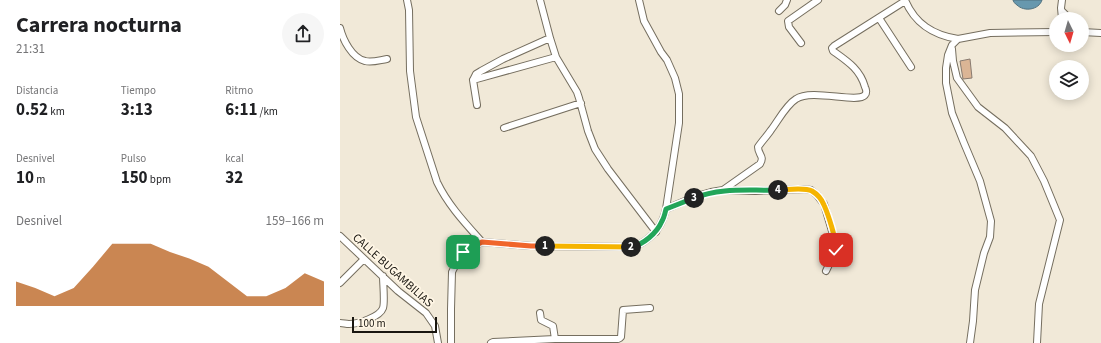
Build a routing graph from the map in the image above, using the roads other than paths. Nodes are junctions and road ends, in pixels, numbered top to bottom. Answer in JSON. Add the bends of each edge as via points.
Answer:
{"nodes":[{"id":1,"x":407,"y":0,"type":"edge"},
{"id":2,"x":540,"y":0,"type":"edge"},
{"id":3,"x":639,"y":0,"type":"edge"},
{"id":4,"x":787,"y":0,"type":"edge"},
{"id":5,"x":818,"y":0,"type":"edge"},
{"id":6,"x":1062,"y":0,"type":"edge"},
{"id":7,"x":905,"y":1,"type":"edge"},
{"id":8,"x":1062,"y":11,"type":"edge"},
{"id":9,"x":778,"y":12,"type":"dead end"},
{"id":10,"x":879,"y":18,"type":"junction"},
{"id":11,"x":340,"y":28,"type":"edge"},
{"id":12,"x":1049,"y":32,"type":"edge"},
{"id":13,"x":1089,"y":32,"type":"edge"},
{"id":14,"x":1101,"y":33,"type":"edge"},
{"id":15,"x":550,"y":38,"type":"junction"},
{"id":16,"x":958,"y":39,"type":"junction"},
{"id":17,"x":801,"y":43,"type":"dead end"},
{"id":18,"x":952,"y":45,"type":"junction"},
{"id":19,"x":556,"y":57,"type":"junction"},
{"id":20,"x":387,"y":59,"type":"dead end"},
{"id":21,"x":488,"y":67,"type":"junction"},
{"id":22,"x":911,"y":67,"type":"dead end"},
{"id":23,"x":490,"y":76,"type":"junction"},
{"id":24,"x":473,"y":80,"type":"junction"},
{"id":25,"x":581,"y":103,"type":"junction"},
{"id":26,"x":477,"y":105,"type":"dead end"},
{"id":27,"x":504,"y":128,"type":"dead end"},
{"id":28,"x":723,"y":190,"type":"junction"},
{"id":29,"x":666,"y":209,"type":"junction"},
{"id":30,"x":656,"y":232,"type":"junction"},
{"id":31,"x":340,"y":236,"type":"edge"},
{"id":32,"x":482,"y":242,"type":"junction"},
{"id":33,"x":364,"y":259,"type":"junction"},
{"id":34,"x":826,"y":271,"type":"dead end"},
{"id":35,"x":383,"y":276,"type":"junction"},
{"id":36,"x":340,"y":283,"type":"edge"},
{"id":37,"x":650,"y":308,"type":"dead end"},
{"id":38,"x":540,"y":313,"type":"dead end"},
{"id":39,"x":340,"y":323,"type":"edge"},
{"id":40,"x":555,"y":339,"type":"junction"},
{"id":41,"x":438,"y":343,"type":"edge"},
{"id":42,"x":451,"y":343,"type":"edge"},
{"id":43,"x":491,"y":343,"type":"edge"},
{"id":44,"x":970,"y":343,"type":"edge"},
{"id":45,"x":1037,"y":343,"type":"edge"}],
"edges":[{"from":1,"to":32,"type":"street","via":[[410,71],[417,123],[441,191],[455,212]]},
{"from":2,"to":15,"type":"street"},
{"from":3,"to":29,"type":"street","via":[[644,21],[667,60],[679,94],[679,123]]},
{"from":4,"to":9,"type":"street","via":[[786,5]]},
{"from":5,"to":17,"type":"street","via":[[788,21],[789,27]]},
{"from":6,"to":8,"type":"street"},
{"from":7,"to":10,"type":"street"},
{"from":7,"to":16,"type":"street","via":[[923,26],[935,33]]},
{"from":10,"to":22,"type":"street"},
{"from":10,"to":28,"type":"street","via":[[832,48],[858,71],[866,94],[856,98],[812,94],[796,99],[758,147],[762,156],[760,164]]},
{"from":11,"to":20,"type":"street","via":[[348,45],[359,59],[373,62]]},
{"from":12,"to":16,"type":"street","via":[[990,33]]},
{"from":13,"to":14,"type":"street"},
{"from":15,"to":19,"type":"street"},
{"from":15,"to":21,"type":"street"},
{"from":16,"to":18,"type":"street"},
{"from":18,"to":44,"type":"street","via":[[946,68],[952,113],[980,181],[991,221],[990,237],[975,290]]},
{"from":18,"to":45,"type":"street","via":[[958,78],[978,107],[1005,128],[1031,156],[1060,220],[1039,304]]},
{"from":19,"to":23,"type":"street"},
{"from":19,"to":25,"type":"street"},
{"from":21,"to":23,"type":"street"},
{"from":21,"to":24,"type":"street","via":[[476,74]]},
{"from":23,"to":24,"type":"street"},
{"from":24,"to":26,"type":"street"},
{"from":25,"to":27,"type":"street"},
{"from":25,"to":30,"type":"street","via":[[595,149]]},
{"from":28,"to":29,"type":"street","via":[[697,196]]},
{"from":28,"to":34,"type":"street","via":[[811,190],[824,204],[836,245]]},
{"from":29,"to":30,"type":"street"},
{"from":30,"to":32,"type":"street","via":[[640,244],[631,247],[531,246]]},
{"from":31,"to":33,"type":"street","name":"CALLE BUGAMBILIAS"},
{"from":32,"to":42,"type":"street","via":[[463,252],[452,272]]},
{"from":33,"to":35,"type":"street","name":"CALLE BUGAMBILIAS"},
{"from":33,"to":36,"type":"street"},
{"from":35,"to":39,"type":"street","via":[[381,311],[364,322]]},
{"from":35,"to":41,"type":"street","name":"CALLE BUGAMBILIAS","via":[[426,313],[435,326]]},
{"from":37,"to":40,"type":"street","via":[[623,310],[620,338]]},
{"from":38,"to":40,"type":"street","via":[[541,320],[553,326]]},
{"from":40,"to":43,"type":"street"}]}
